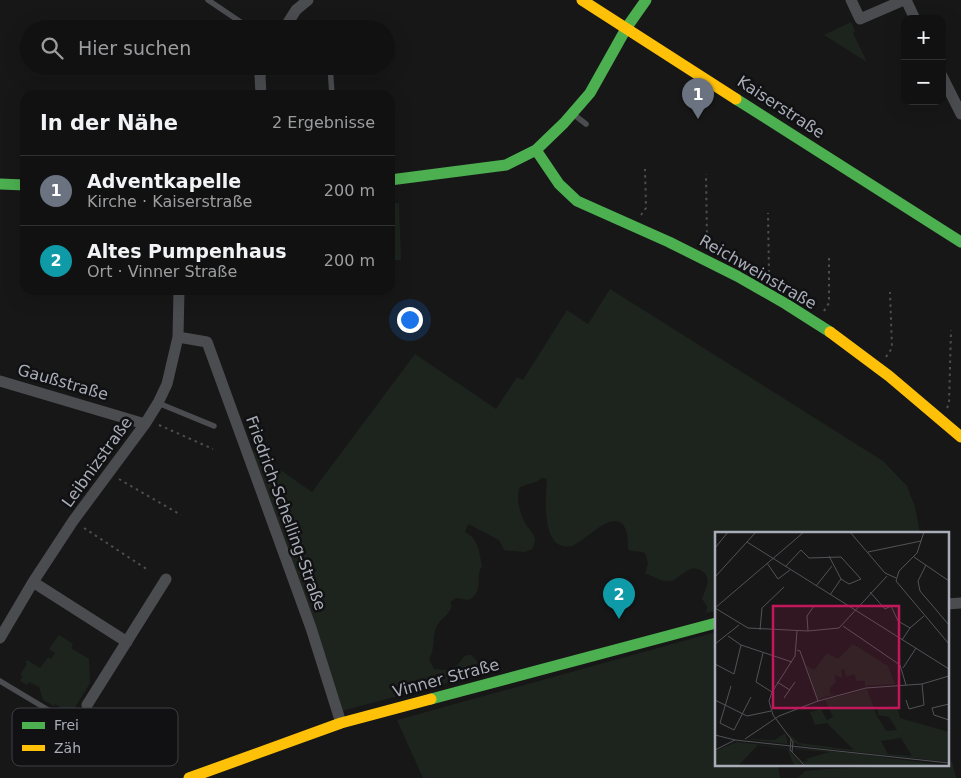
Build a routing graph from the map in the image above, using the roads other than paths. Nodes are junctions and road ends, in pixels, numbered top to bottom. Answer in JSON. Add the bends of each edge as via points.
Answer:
{"nodes":[{"id":1,"x":208,"y":0,"type":"edge"},
{"id":2,"x":308,"y":0,"type":"edge"},
{"id":3,"x":582,"y":0,"type":"edge"},
{"id":4,"x":646,"y":0,"type":"edge"},
{"id":5,"x":851,"y":0,"type":"edge"},
{"id":6,"x":905,"y":0,"type":"edge"},
{"id":7,"x":913,"y":15,"type":"edge"},
{"id":8,"x":238,"y":20,"type":"edge"},
{"id":9,"x":290,"y":20,"type":"edge"},
{"id":10,"x":627,"y":28,"type":"junction"},
{"id":11,"x":260,"y":75,"type":"edge"},
{"id":12,"x":331,"y":75,"type":"edge"},
{"id":13,"x":946,"y":84,"type":"edge"},
{"id":14,"x":261,"y":90,"type":"edge"},
{"id":15,"x":332,"y":90,"type":"edge"},
{"id":16,"x":572,"y":114,"type":"junction"},
{"id":17,"x":961,"y":114,"type":"edge"},
{"id":18,"x":586,"y":124,"type":"dead end"},
{"id":19,"x":536,"y":150,"type":"junction"},
{"id":20,"x":395,"y":179,"type":"edge"},
{"id":21,"x":0,"y":184,"type":"edge"},
{"id":22,"x":20,"y":185,"type":"edge"},
{"id":23,"x":961,"y":242,"type":"edge"},
{"id":24,"x":179,"y":295,"type":"edge"},
{"id":25,"x":178,"y":337,"type":"junction"},
{"id":26,"x":0,"y":381,"type":"edge"},
{"id":27,"x":158,"y":402,"type":"junction"},
{"id":28,"x":146,"y":422,"type":"junction"},
{"id":29,"x":214,"y":426,"type":"dead end"},
{"id":30,"x":961,"y":437,"type":"edge"},
{"id":31,"x":166,"y":579,"type":"dead end"},
{"id":32,"x":33,"y":582,"type":"junction"},
{"id":33,"x":961,"y":603,"type":"edge"},
{"id":34,"x":948,"y":604,"type":"edge"},
{"id":35,"x":715,"y":623,"type":"edge"},
{"id":36,"x":0,"y":638,"type":"edge"},
{"id":37,"x":127,"y":642,"type":"junction"},
{"id":38,"x":0,"y":680,"type":"edge"},
{"id":39,"x":87,"y":706,"type":"dead end"},
{"id":40,"x":45,"y":708,"type":"edge"},
{"id":41,"x":341,"y":723,"type":"junction"},
{"id":42,"x":188,"y":778,"type":"edge"}],
"edges":[{"from":1,"to":8,"type":"lane"},
{"from":2,"to":9,"type":"street"},
{"from":3,"to":10,"type":"street","name":"Kaiserstraße"},
{"from":4,"to":10,"type":"street"},
{"from":5,"to":6,"type":"street","via":[[860,20]]},
{"from":6,"to":7,"type":"street"},
{"from":10,"to":16,"type":"street","via":[[590,93]]},
{"from":10,"to":23,"type":"street","name":"Kaiserstraße"},
{"from":11,"to":14,"type":"street"},
{"from":12,"to":15,"type":"lane"},
{"from":13,"to":17,"type":"street"},
{"from":16,"to":18,"type":"lane"},
{"from":16,"to":19,"type":"street"},
{"from":19,"to":20,"type":"street","via":[[506,165]]},
{"from":19,"to":30,"type":"street","name":"Reichweinstraße","via":[[564,192],[577,202],[697,255],[760,288],[879,368]]},
{"from":21,"to":22,"type":"street"},
{"from":24,"to":25,"type":"street","name":"Leibnizstraße"},
{"from":25,"to":27,"type":"street","name":"Leibnizstraße","via":[[167,384]]},
{"from":25,"to":41,"type":"street","name":"Friedrich-Schelling-Straße","via":[[207,342],[311,628]]},
{"from":26,"to":28,"type":"street","name":"Gaußstraße"},
{"from":27,"to":28,"type":"street","name":"Leibnizstraße"},
{"from":27,"to":29,"type":"lane"},
{"from":28,"to":32,"type":"street","name":"Leibnizstraße","via":[[73,521]]},
{"from":31,"to":37,"type":"street"},
{"from":32,"to":36,"type":"street","name":"Leibnizstraße"},
{"from":32,"to":37,"type":"street"},
{"from":33,"to":34,"type":"street"},
{"from":35,"to":41,"type":"street","name":"Vinner Straße"},
{"from":37,"to":39,"type":"street"},
{"from":38,"to":40,"type":"lane"},
{"from":41,"to":42,"type":"street","name":"Vinner Straße"}]}
